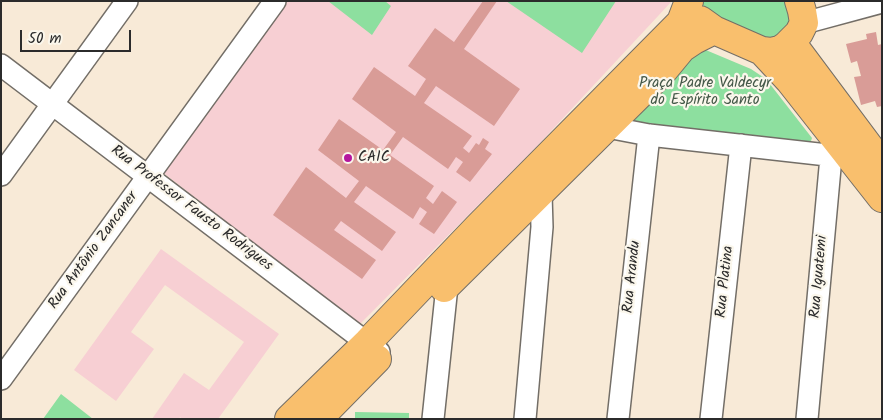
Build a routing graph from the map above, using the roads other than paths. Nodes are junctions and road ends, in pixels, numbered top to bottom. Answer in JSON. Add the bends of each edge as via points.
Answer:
{"nodes":[{"id":1,"x":127,"y":1,"type":"edge"},
{"id":2,"x":275,"y":1,"type":"edge"},
{"id":3,"x":690,"y":1,"type":"edge"},
{"id":4,"x":882,"y":2,"type":"edge"},
{"id":5,"x":798,"y":22,"type":"edge"},
{"id":6,"x":714,"y":30,"type":"junction"},
{"id":7,"x":762,"y":51,"type":"junction"},
{"id":8,"x":1,"y":65,"type":"edge"},
{"id":9,"x":53,"y":105,"type":"junction"},
{"id":10,"x":607,"y":127,"type":"junction"},
{"id":11,"x":648,"y":135,"type":"junction"},
{"id":12,"x":741,"y":145,"type":"junction"},
{"id":13,"x":839,"y":149,"type":"junction"},
{"id":14,"x":882,"y":164,"type":"edge"},
{"id":15,"x":1,"y":176,"type":"edge"},
{"id":16,"x":148,"y":176,"type":"junction"},
{"id":17,"x":540,"y":194,"type":"junction"},
{"id":18,"x":882,"y":198,"type":"edge"},
{"id":19,"x":447,"y":286,"type":"junction"},
{"id":20,"x":375,"y":348,"type":"junction"},
{"id":21,"x":1,"y":379,"type":"edge"},
{"id":22,"x":288,"y":419,"type":"edge"},
{"id":23,"x":318,"y":419,"type":"edge"},
{"id":24,"x":433,"y":419,"type":"edge"},
{"id":25,"x":525,"y":419,"type":"edge"},
{"id":26,"x":618,"y":419,"type":"edge"},
{"id":27,"x":712,"y":419,"type":"edge"},
{"id":28,"x":807,"y":419,"type":"edge"}],
"edges":[{"from":1,"to":9,"type":"street"},
{"from":2,"to":16,"type":"street","name":"Rua Antônio Zancaner"},
{"from":3,"to":6,"type":"main road","via":[[698,19]]},
{"from":3,"to":20,"type":"main road","via":[[681,22],[478,227]]},
{"from":4,"to":5,"type":"street"},
{"from":5,"to":7,"type":"main road","via":[[780,50]]},
{"from":5,"to":14,"type":"main road"},
{"from":6,"to":7,"type":"main road"},
{"from":6,"to":10,"type":"main road","via":[[682,48]]},
{"from":7,"to":13,"type":"main road","via":[[790,81]]},
{"from":8,"to":9,"type":"street","name":"Rua Professor Fausto Rodrigues"},
{"from":9,"to":15,"type":"street"},
{"from":9,"to":16,"type":"street","name":"Rua Professor Fausto Rodrigues"},
{"from":10,"to":11,"type":"street"},
{"from":10,"to":17,"type":"main road"},
{"from":11,"to":12,"type":"street"},
{"from":11,"to":26,"type":"street","name":"Rua Arandu"},
{"from":12,"to":13,"type":"street"},
{"from":12,"to":27,"type":"street","name":"Rua Platina"},
{"from":13,"to":18,"type":"main road"},
{"from":13,"to":28,"type":"street","name":"Rua Iguatemi"},
{"from":16,"to":20,"type":"street","name":"Rua Professor Fausto Rodrigues"},
{"from":16,"to":21,"type":"street","name":"Rua Antônio Zancaner"},
{"from":17,"to":19,"type":"main road"},
{"from":17,"to":25,"type":"street","via":[[542,227]]},
{"from":19,"to":20,"type":"main road"},
{"from":19,"to":24,"type":"street"},
{"from":20,"to":22,"type":"main road"},
{"from":20,"to":23,"type":"main road"}]}
